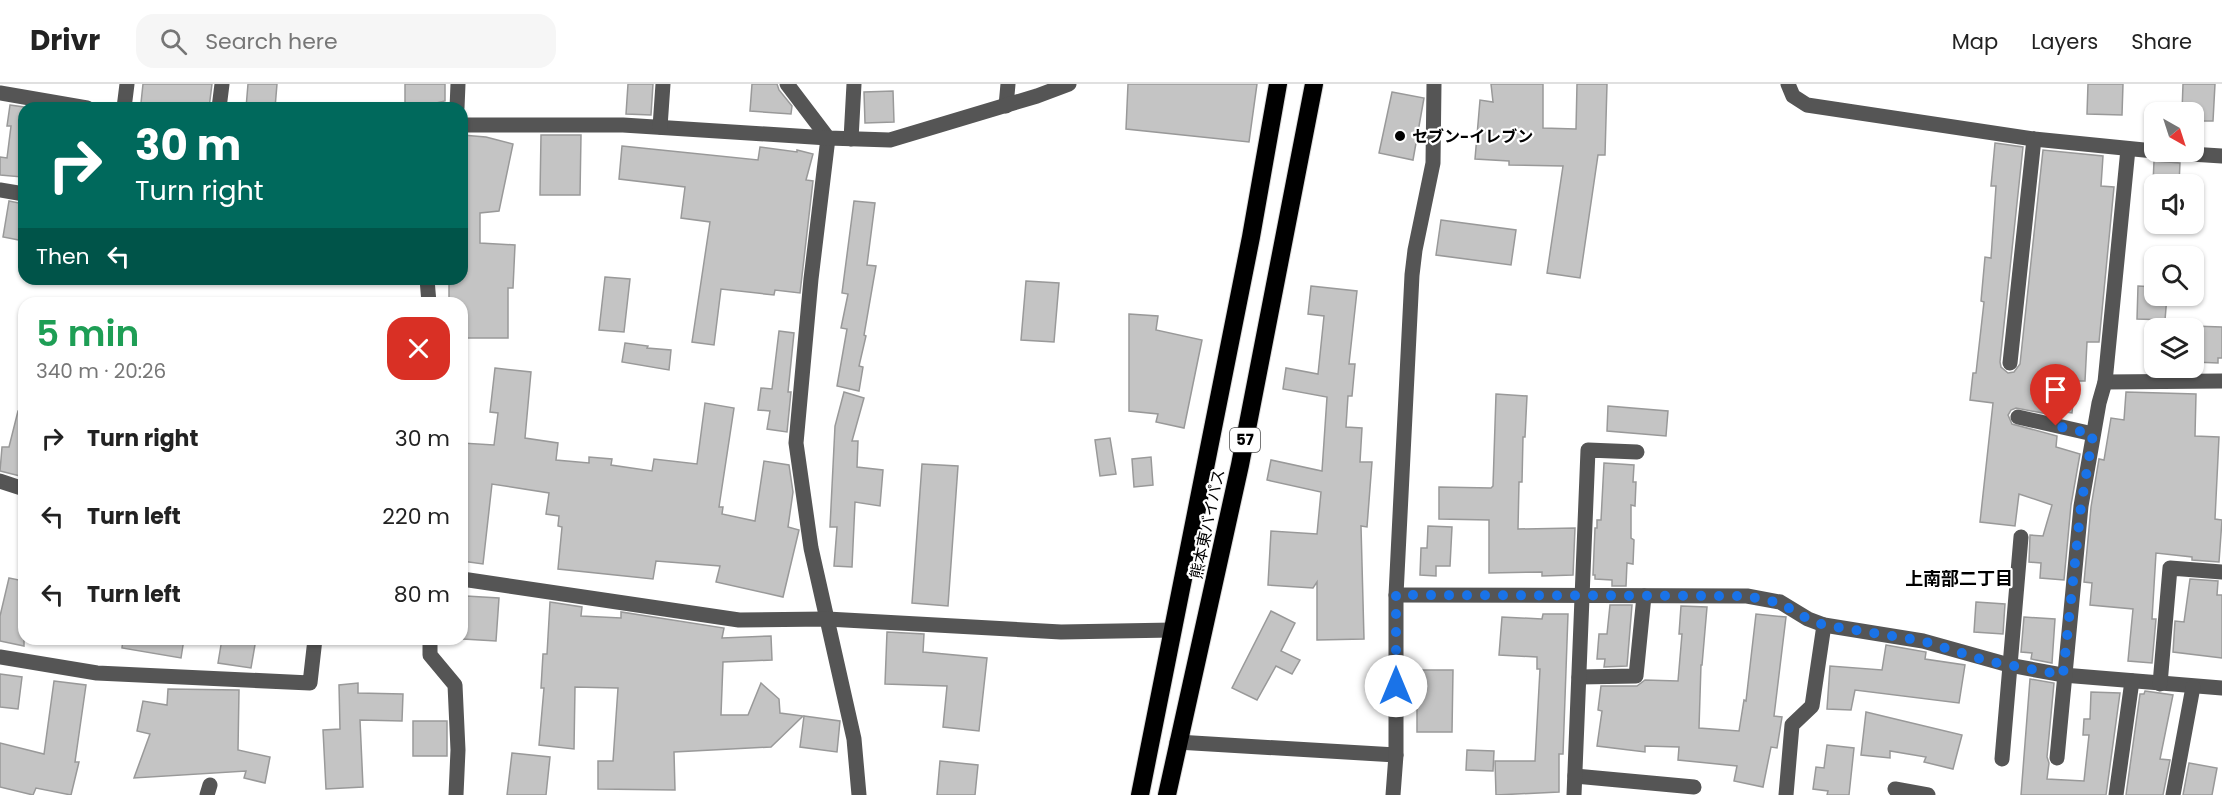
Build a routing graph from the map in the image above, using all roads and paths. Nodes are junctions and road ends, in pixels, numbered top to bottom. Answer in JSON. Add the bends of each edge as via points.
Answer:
{"nodes":[{"id":1,"x":127,"y":84,"type":"edge"},
{"id":2,"x":222,"y":84,"type":"edge"},
{"id":3,"x":458,"y":84,"type":"edge"},
{"id":4,"x":663,"y":84,"type":"edge"},
{"id":5,"x":787,"y":84,"type":"edge"},
{"id":6,"x":854,"y":84,"type":"edge"},
{"id":7,"x":1008,"y":84,"type":"edge"},
{"id":8,"x":1069,"y":84,"type":"edge"},
{"id":9,"x":1278,"y":84,"type":"edge"},
{"id":10,"x":1314,"y":84,"type":"edge"},
{"id":11,"x":1434,"y":84,"type":"edge"},
{"id":12,"x":1788,"y":84,"type":"edge"},
{"id":13,"x":0,"y":93,"type":"edge"},
{"id":14,"x":52,"y":102,"type":"edge"},
{"id":15,"x":125,"y":102,"type":"edge"},
{"id":16,"x":220,"y":102,"type":"edge"},
{"id":17,"x":457,"y":102,"type":"edge"},
{"id":18,"x":1006,"y":106,"type":"junction"},
{"id":19,"x":468,"y":125,"type":"edge"},
{"id":20,"x":660,"y":127,"type":"junction"},
{"id":21,"x":828,"y":138,"type":"junction"},
{"id":22,"x":851,"y":139,"type":"junction"},
{"id":23,"x":2034,"y":140,"type":"junction"},
{"id":24,"x":2128,"y":149,"type":"junction"},
{"id":25,"x":2144,"y":150,"type":"edge"},
{"id":26,"x":2204,"y":155,"type":"edge"},
{"id":27,"x":2222,"y":156,"type":"edge"},
{"id":28,"x":0,"y":190,"type":"edge"},
{"id":29,"x":18,"y":193,"type":"edge"},
{"id":30,"x":2010,"y":363,"type":"dead end"},
{"id":31,"x":2105,"y":381,"type":"junction"},
{"id":32,"x":2222,"y":381,"type":"edge"},
{"id":33,"x":2018,"y":417,"type":"dead end"},
{"id":34,"x":2093,"y":434,"type":"junction"},
{"id":35,"x":1637,"y":452,"type":"dead end"},
{"id":36,"x":0,"y":480,"type":"edge"},
{"id":37,"x":18,"y":487,"type":"edge"},
{"id":38,"x":2021,"y":537,"type":"dead end"},
{"id":39,"x":2222,"y":572,"type":"edge"},
{"id":40,"x":468,"y":580,"type":"edge"},
{"id":41,"x":1396,"y":595,"type":"junction"},
{"id":42,"x":1582,"y":596,"type":"junction"},
{"id":43,"x":1644,"y":596,"type":"junction"},
{"id":44,"x":827,"y":619,"type":"junction"},
{"id":45,"x":1824,"y":625,"type":"junction"},
{"id":46,"x":1173,"y":630,"type":"junction"},
{"id":47,"x":314,"y":645,"type":"edge"},
{"id":48,"x":430,"y":645,"type":"edge"},
{"id":49,"x":0,"y":657,"type":"edge"},
{"id":50,"x":2009,"y":665,"type":"junction"},
{"id":51,"x":2063,"y":675,"type":"junction"},
{"id":52,"x":1579,"y":677,"type":"junction"},
{"id":53,"x":2132,"y":681,"type":"junction"},
{"id":54,"x":2160,"y":684,"type":"junction"},
{"id":55,"x":2193,"y":687,"type":"junction"},
{"id":56,"x":2222,"y":688,"type":"edge"},
{"id":57,"x":1177,"y":742,"type":"junction"},
{"id":58,"x":1396,"y":755,"type":"junction"},
{"id":59,"x":2056,"y":758,"type":"dead end"},
{"id":60,"x":2002,"y":759,"type":"dead end"},
{"id":61,"x":1575,"y":776,"type":"junction"},
{"id":62,"x":1694,"y":787,"type":"dead end"},
{"id":63,"x":1895,"y":789,"type":"dead end"},
{"id":64,"x":456,"y":795,"type":"edge"},
{"id":65,"x":859,"y":795,"type":"edge"},
{"id":66,"x":1140,"y":795,"type":"edge"},
{"id":67,"x":1167,"y":795,"type":"edge"},
{"id":68,"x":1393,"y":795,"type":"edge"},
{"id":69,"x":1574,"y":795,"type":"edge"},
{"id":70,"x":1786,"y":795,"type":"edge"},
{"id":71,"x":1928,"y":795,"type":"edge"},
{"id":72,"x":2116,"y":795,"type":"edge"},
{"id":73,"x":2173,"y":795,"type":"edge"}],
"edges":[{"from":1,"to":15,"type":"street"},
{"from":2,"to":16,"type":"street"},
{"from":3,"to":17,"type":"street"},
{"from":4,"to":20,"type":"street"},
{"from":5,"to":21,"type":"street"},
{"from":6,"to":22,"type":"street"},
{"from":7,"to":18,"type":"street"},
{"from":8,"to":18,"type":"street"},
{"from":9,"to":46,"type":"highway","name":"熊本東バイパス","number":"57"},
{"from":10,"to":57,"type":"highway","name":"熊本東バイパス","number":"57","via":[[1240,465]]},
{"from":11,"to":41,"type":"street","via":[[1433,163],[1412,275]]},
{"from":12,"to":23,"type":"street","via":[[1793,96],[1807,105]]},
{"from":13,"to":14,"type":"street"},
{"from":18,"to":22,"type":"street","via":[[906,137]]},
{"from":19,"to":20,"type":"street"},
{"from":20,"to":21,"type":"street"},
{"from":21,"to":22,"type":"street"},
{"from":21,"to":44,"type":"street","via":[[796,443],[811,548]]},
{"from":23,"to":24,"type":"street"},
{"from":23,"to":30,"type":"street"},
{"from":24,"to":25,"type":"street"},
{"from":24,"to":31,"type":"street"},
{"from":26,"to":27,"type":"street"},
{"from":28,"to":29,"type":"street"},
{"from":31,"to":32,"type":"street"},
{"from":31,"to":34,"type":"street"},
{"from":33,"to":34,"type":"street"},
{"from":34,"to":51,"type":"street","via":[[2081,506]]},
{"from":35,"to":42,"type":"street","via":[[1588,450]]},
{"from":36,"to":37,"type":"street"},
{"from":38,"to":50,"type":"street"},
{"from":39,"to":54,"type":"street","via":[[2170,568]]},
{"from":40,"to":44,"type":"street","via":[[739,620]]},
{"from":41,"to":42,"type":"street"},
{"from":41,"to":58,"type":"street"},
{"from":42,"to":43,"type":"street"},
{"from":42,"to":52,"type":"street"},
{"from":43,"to":45,"type":"street","via":[[1769,599]]},
{"from":43,"to":52,"type":"street","via":[[1636,676]]},
{"from":44,"to":46,"type":"street","via":[[1061,632]]},
{"from":44,"to":65,"type":"street","via":[[854,738]]},
{"from":45,"to":50,"type":"street","via":[[1923,641]]},
{"from":45,"to":70,"type":"street","via":[[1812,706],[1792,725]]},
{"from":46,"to":66,"type":"highway","name":"熊本東バイパス","number":"57"},
{"from":47,"to":49,"type":"street","via":[[310,683],[97,674]]},
{"from":48,"to":64,"type":"street","via":[[430,655],[455,686]]},
{"from":50,"to":51,"type":"street"},
{"from":50,"to":60,"type":"street"},
{"from":51,"to":53,"type":"street"},
{"from":51,"to":59,"type":"street"},
{"from":52,"to":61,"type":"street"},
{"from":53,"to":54,"type":"street"},
{"from":53,"to":72,"type":"street"},
{"from":54,"to":55,"type":"street"},
{"from":55,"to":56,"type":"street"},
{"from":55,"to":73,"type":"street"},
{"from":57,"to":58,"type":"street"},
{"from":57,"to":67,"type":"highway","name":"熊本東バイパス","number":"57"},
{"from":58,"to":68,"type":"street"},
{"from":61,"to":62,"type":"street"},
{"from":61,"to":69,"type":"street"},
{"from":63,"to":71,"type":"street"}]}
